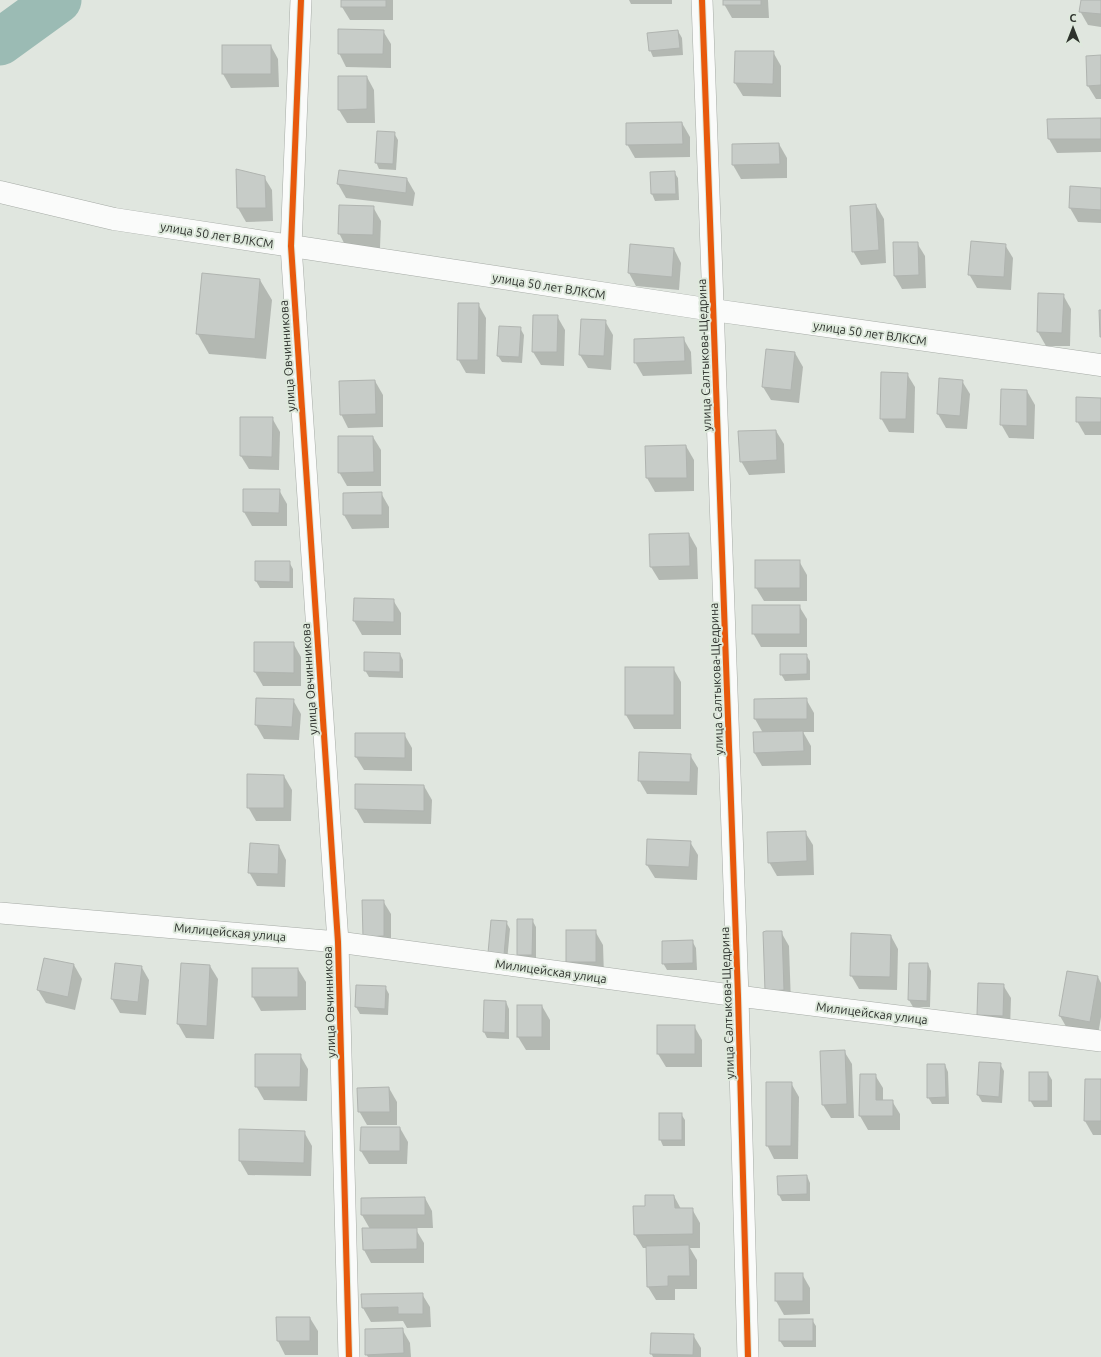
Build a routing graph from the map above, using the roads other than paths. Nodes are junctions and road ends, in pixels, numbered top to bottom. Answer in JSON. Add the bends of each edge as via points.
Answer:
{"nodes":[{"id":1,"x":301,"y":0,"type":"edge"},
{"id":2,"x":702,"y":0,"type":"edge"},
{"id":3,"x":0,"y":192,"type":"edge"},
{"id":4,"x":291,"y":246,"type":"junction"},
{"id":5,"x":713,"y":310,"type":"junction"},
{"id":6,"x":1101,"y":365,"type":"edge"},
{"id":7,"x":0,"y":913,"type":"edge"},
{"id":8,"x":338,"y":942,"type":"junction"},
{"id":9,"x":738,"y":996,"type":"junction"},
{"id":10,"x":1101,"y":1041,"type":"edge"},
{"id":11,"x":349,"y":1357,"type":"edge"},
{"id":12,"x":748,"y":1357,"type":"edge"}],
"edges":[{"from":1,"to":4,"type":"street","name":"улица Овчинникова"},
{"from":2,"to":5,"type":"street","name":"улица Салтыкова-Щедрина"},
{"from":3,"to":4,"type":"main road","name":"улица 50 лет ВЛКСМ","via":[[114,219]]},
{"from":4,"to":5,"type":"main road","name":"улица 50 лет ВЛКСМ"},
{"from":4,"to":8,"type":"street","name":"улица Овчинникова"},
{"from":5,"to":6,"type":"main road","name":"улица 50 лет ВЛКСМ"},
{"from":5,"to":9,"type":"street","name":"улица Салтыкова-Щедрина"},
{"from":7,"to":8,"type":"street","name":"Милицейская улица"},
{"from":8,"to":9,"type":"street","name":"Милицейская улица"},
{"from":8,"to":11,"type":"street","name":"улица Овчинникова"},
{"from":9,"to":10,"type":"street","name":"Милицейская улица"},
{"from":9,"to":12,"type":"street","name":"улица Салтыкова-Щедрина"}]}
